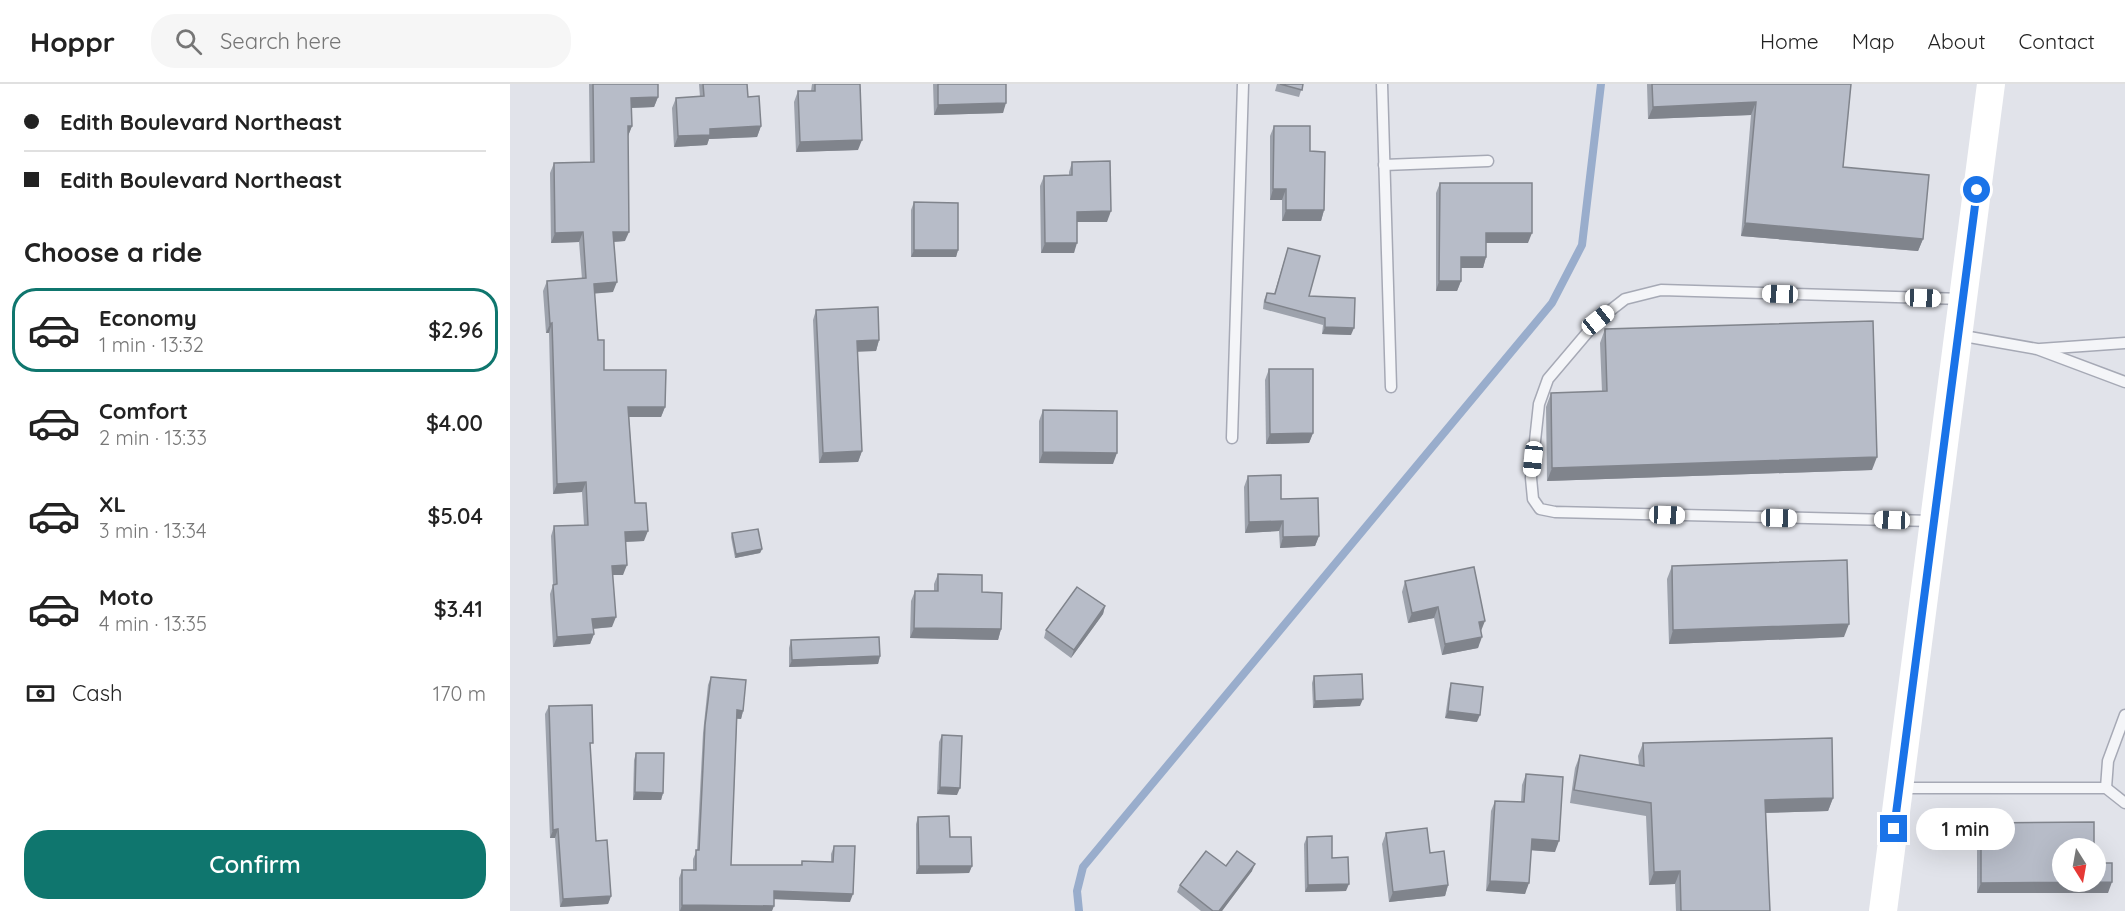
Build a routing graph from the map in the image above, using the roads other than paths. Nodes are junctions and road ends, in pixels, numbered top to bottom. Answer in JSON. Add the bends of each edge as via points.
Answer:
{"nodes":[{"id":1,"x":1243,"y":84,"type":"edge"},
{"id":2,"x":1382,"y":84,"type":"edge"},
{"id":3,"x":1991,"y":84,"type":"edge"},
{"id":4,"x":1488,"y":161,"type":"dead end"},
{"id":5,"x":1384,"y":165,"type":"junction"},
{"id":6,"x":1963,"y":299,"type":"junction"},
{"id":7,"x":1958,"y":335,"type":"junction"},
{"id":8,"x":2125,"y":343,"type":"edge"},
{"id":9,"x":2037,"y":350,"type":"junction"},
{"id":10,"x":2125,"y":382,"type":"edge"},
{"id":11,"x":1390,"y":387,"type":"dead end"},
{"id":12,"x":1232,"y":438,"type":"dead end"},
{"id":13,"x":1934,"y":521,"type":"junction"},
{"id":14,"x":2125,"y":715,"type":"edge"},
{"id":15,"x":1899,"y":788,"type":"junction"},
{"id":16,"x":2106,"y":788,"type":"junction"},
{"id":17,"x":2125,"y":803,"type":"edge"},
{"id":18,"x":1883,"y":911,"type":"edge"}],
"edges":[{"from":1,"to":12,"type":"lane"},
{"from":2,"to":5,"type":"lane"},
{"from":3,"to":6,"type":"street"},
{"from":4,"to":5,"type":"lane"},
{"from":5,"to":11,"type":"lane"},
{"from":6,"to":7,"type":"street"},
{"from":6,"to":13,"type":"lane","via":[[1661,290],[1625,299],[1598,320],[1548,379],[1539,404],[1531,477],[1533,499],[1540,509]]},
{"from":7,"to":9,"type":"lane"},
{"from":7,"to":13,"type":"street"},
{"from":8,"to":9,"type":"lane"},
{"from":9,"to":10,"type":"lane"},
{"from":13,"to":15,"type":"street"},
{"from":14,"to":16,"type":"lane","via":[[2108,761]]},
{"from":15,"to":16,"type":"lane"},
{"from":15,"to":18,"type":"street"},
{"from":16,"to":17,"type":"lane"}]}
